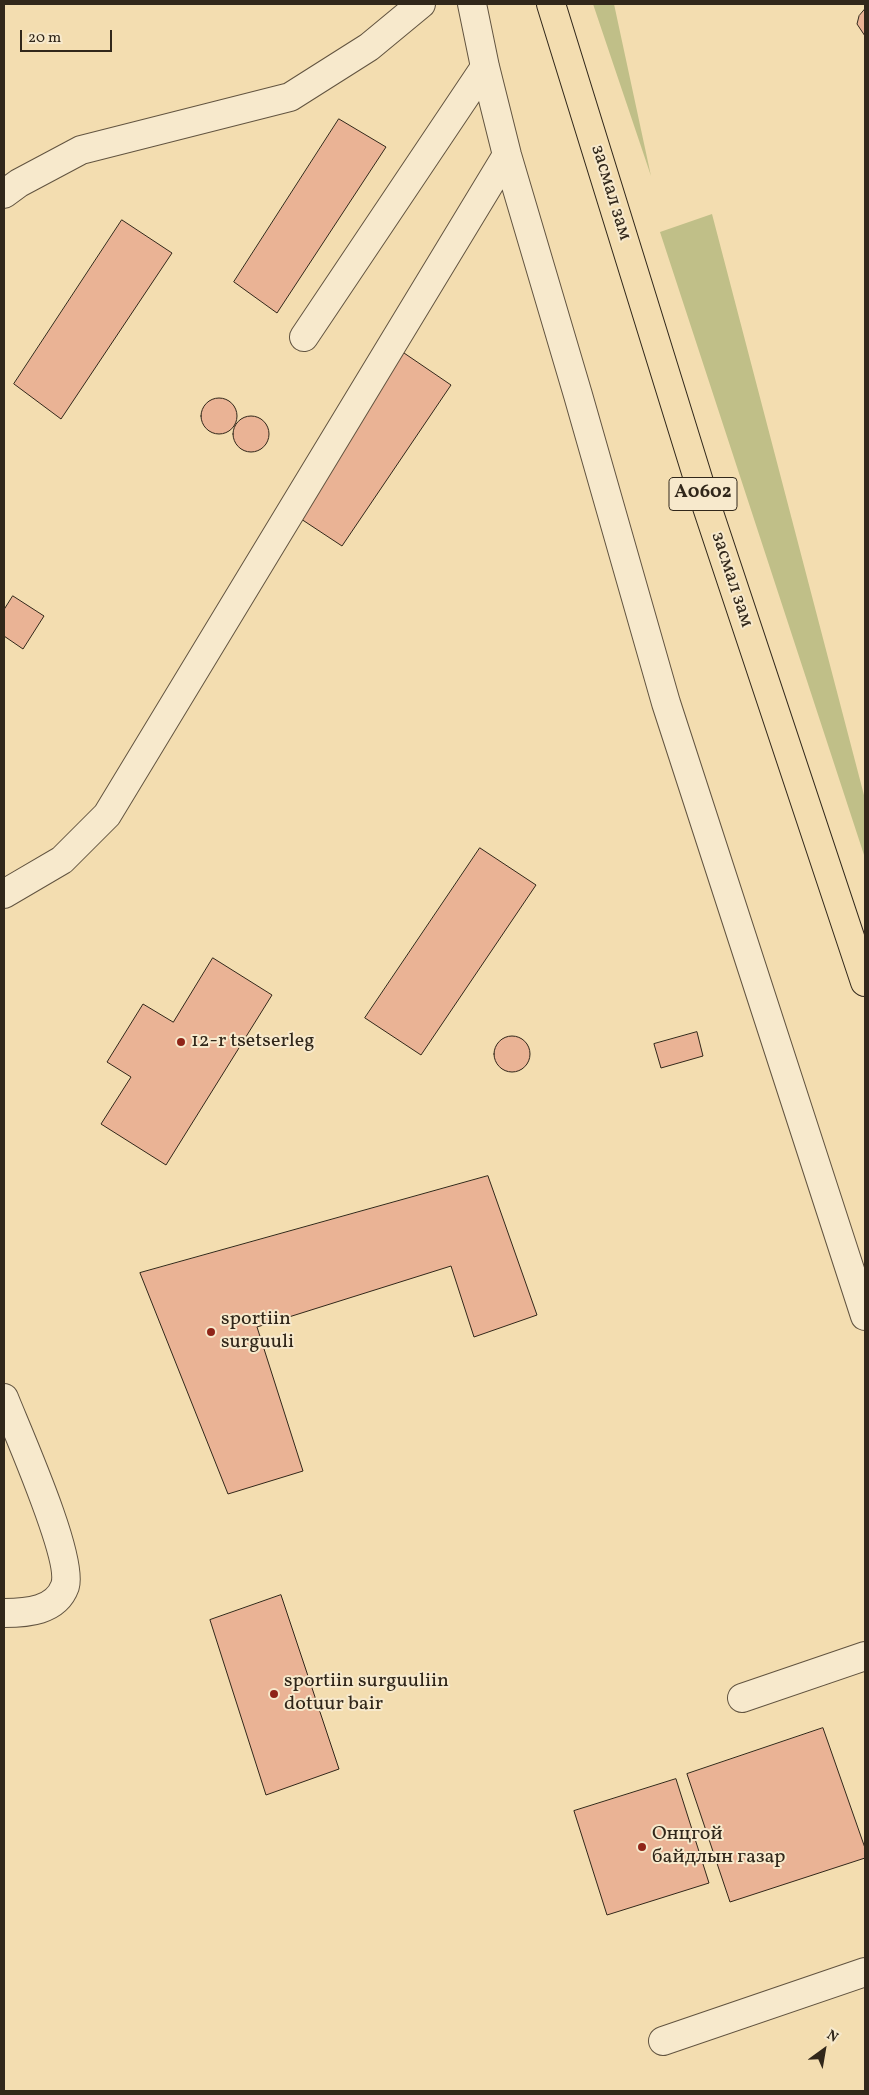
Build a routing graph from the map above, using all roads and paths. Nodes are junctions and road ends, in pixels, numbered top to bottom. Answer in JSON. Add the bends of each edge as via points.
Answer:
{"nodes":[{"id":1,"x":421,"y":4,"type":"edge"},
{"id":2,"x":472,"y":4,"type":"edge"},
{"id":3,"x":551,"y":4,"type":"edge"},
{"id":4,"x":485,"y":67,"type":"junction"},
{"id":5,"x":506,"y":155,"type":"junction"},
{"id":6,"x":4,"y":194,"type":"edge"},
{"id":7,"x":304,"y":337,"type":"dead end"},
{"id":8,"x":4,"y":894,"type":"edge"},
{"id":9,"x":865,"y":982,"type":"edge"},
{"id":10,"x":865,"y":1316,"type":"edge"},
{"id":11,"x":4,"y":1398,"type":"edge"},
{"id":12,"x":4,"y":1613,"type":"edge"},
{"id":13,"x":865,"y":1656,"type":"edge"},
{"id":14,"x":742,"y":1698,"type":"dead end"},
{"id":15,"x":865,"y":1972,"type":"edge"},
{"id":16,"x":663,"y":2041,"type":"dead end"}],
"edges":[{"from":1,"to":6,"type":"street","via":[[369,47],[290,97],[81,150]]},
{"from":2,"to":4,"type":"street"},
{"from":3,"to":9,"type":"highway","name":"засмал зам","number":"A0602","via":[[704,498]]},
{"from":4,"to":5,"type":"street"},
{"from":4,"to":7,"type":"street"},
{"from":5,"to":8,"type":"street","via":[[107,815],[62,860]]},
{"from":5,"to":10,"type":"street","via":[[666,703]]},
{"from":11,"to":12,"type":"street","via":[[58,1534],[67,1573],[65,1586],[58,1598],[46,1607],[26,1614]]},
{"from":13,"to":14,"type":"street"},
{"from":15,"to":16,"type":"street"}]}
